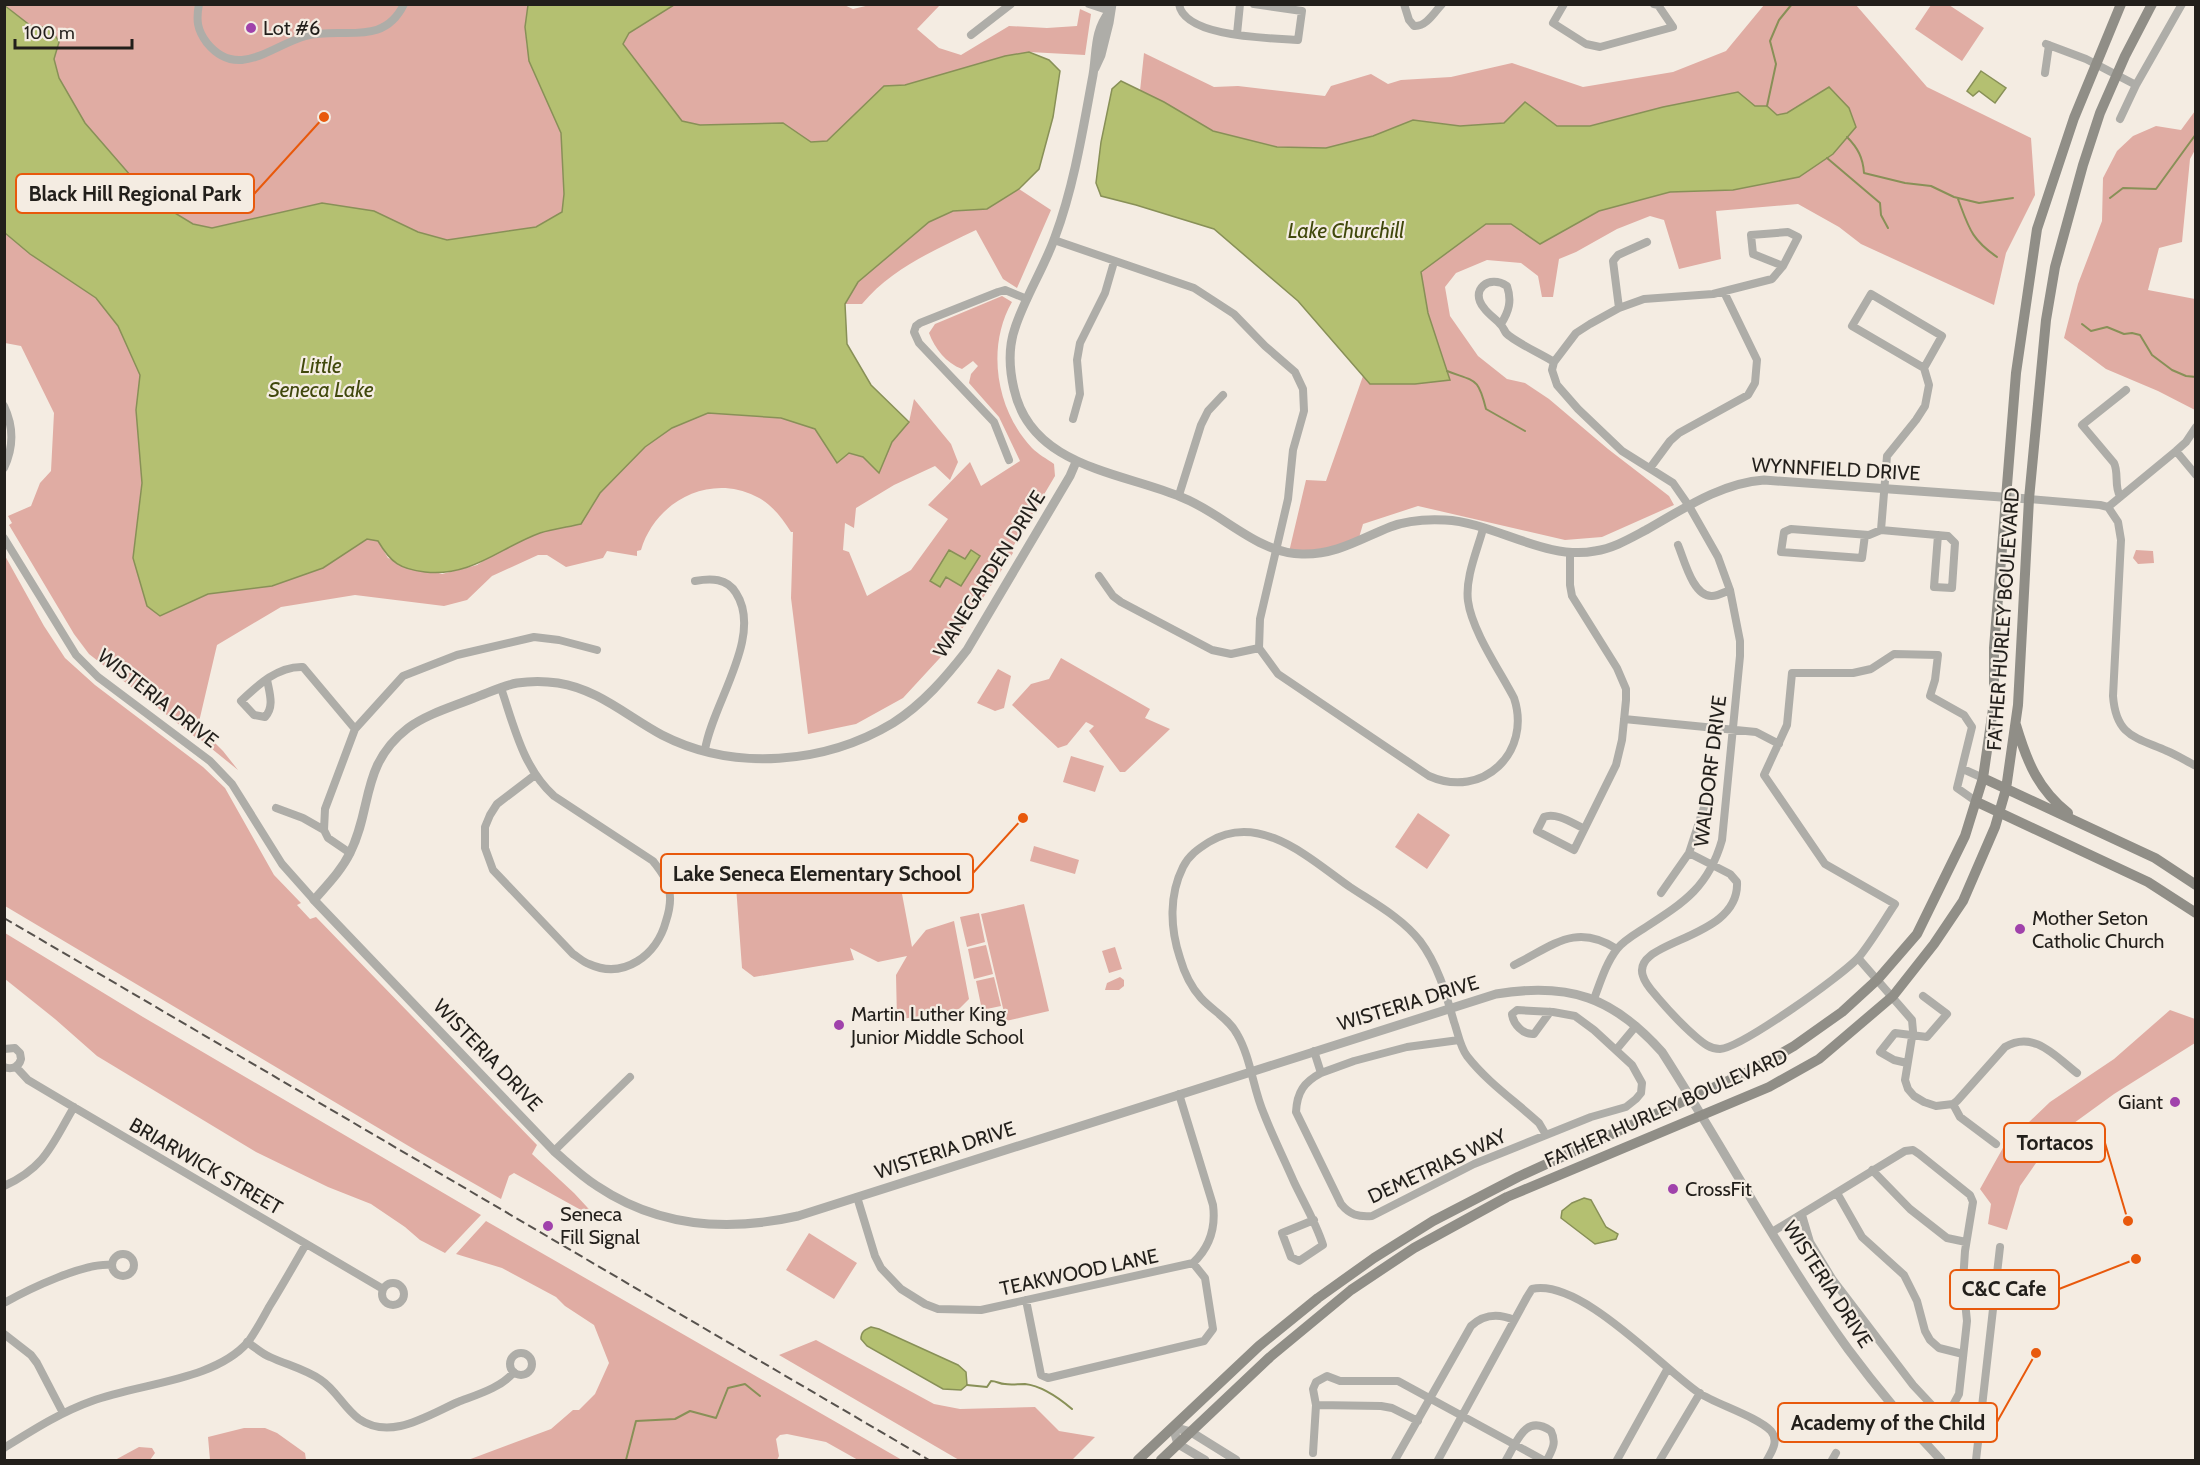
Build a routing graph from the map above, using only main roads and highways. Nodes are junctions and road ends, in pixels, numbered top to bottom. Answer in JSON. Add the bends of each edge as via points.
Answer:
{"nodes":[{"id":1,"x":2121,"y":4,"type":"edge"},
{"id":2,"x":2152,"y":4,"type":"edge"},
{"id":3,"x":2015,"y":722,"type":"junction"},
{"id":4,"x":1983,"y":778,"type":"junction"},
{"id":5,"x":2006,"y":789,"type":"junction"},
{"id":6,"x":1977,"y":802,"type":"junction"},
{"id":7,"x":2000,"y":814,"type":"junction"},
{"id":8,"x":2082,"y":825,"type":"junction"},
{"id":9,"x":2196,"y":885,"type":"edge"},
{"id":10,"x":2196,"y":913,"type":"edge"},
{"id":11,"x":1138,"y":1461,"type":"edge"},
{"id":12,"x":1161,"y":1461,"type":"edge"}],
"edges":[{"from":1,"to":4,"type":"main road","name":"FATHER HURLEY BOULEVARD","via":[[2074,118],[2037,229],[2016,373],[1994,648],[1994,702]]},
{"from":2,"to":3,"type":"main road","name":"FATHER HURLEY BOULEVARD","via":[[2100,113],[2055,267],[2046,320],[2029,499]]},
{"from":3,"to":5,"type":"main road","name":"FATHER HURLEY BOULEVARD"},
{"from":3,"to":8,"type":"main road","via":[[2036,778],[2055,803]]},
{"from":4,"to":5,"type":"main road"},
{"from":4,"to":6,"type":"main road","name":"FATHER HURLEY BOULEVARD"},
{"from":5,"to":7,"type":"main road","name":"FATHER HURLEY BOULEVARD"},
{"from":5,"to":8,"type":"main road"},
{"from":6,"to":7,"type":"main road"},
{"from":6,"to":11,"type":"main road","name":"FATHER HURLEY BOULEVARD","via":[[1965,836],[1917,934],[1878,979],[1842,1012],[1754,1069],[1518,1177],[1433,1221],[1374,1258],[1259,1346]]},
{"from":7,"to":10,"type":"main road","via":[[2148,882]]},
{"from":7,"to":12,"type":"main road","name":"FATHER HURLEY BOULEVARD","via":[[1963,902],[1934,944],[1893,996],[1819,1059],[1769,1087],[1507,1197],[1414,1248],[1342,1298],[1270,1357]]},
{"from":8,"to":9,"type":"main road","via":[[2155,858]]}]}
